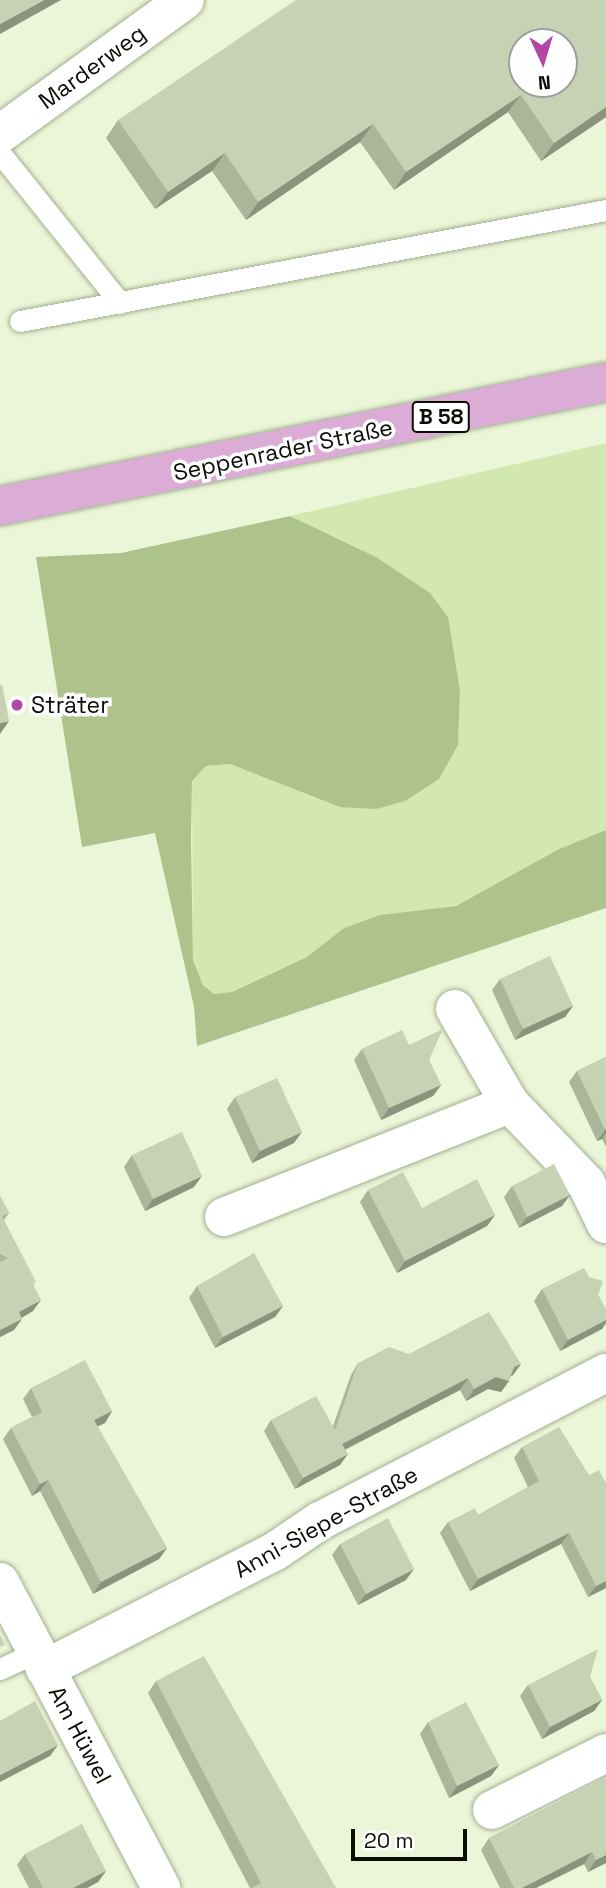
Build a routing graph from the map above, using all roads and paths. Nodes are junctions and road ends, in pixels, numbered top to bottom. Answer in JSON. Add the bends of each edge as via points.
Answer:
{"nodes":[{"id":1,"x":185,"y":0,"type":"edge"},
{"id":2,"x":0,"y":134,"type":"edge"},
{"id":3,"x":0,"y":153,"type":"edge"},
{"id":4,"x":606,"y":210,"type":"edge"},
{"id":5,"x":120,"y":303,"type":"junction"},
{"id":6,"x":19,"y":321,"type":"dead end"},
{"id":7,"x":606,"y":382,"type":"edge"},
{"id":8,"x":0,"y":506,"type":"edge"},
{"id":9,"x":455,"y":1009,"type":"dead end"},
{"id":10,"x":510,"y":1104,"type":"junction"},
{"id":11,"x":224,"y":1217,"type":"dead end"},
{"id":12,"x":606,"y":1224,"type":"edge"},
{"id":13,"x":606,"y":1373,"type":"edge"},
{"id":14,"x":0,"y":1583,"type":"edge"},
{"id":15,"x":41,"y":1660,"type":"junction"},
{"id":16,"x":0,"y":1669,"type":"edge"},
{"id":17,"x":606,"y":1753,"type":"edge"},
{"id":18,"x":492,"y":1810,"type":"dead end"},
{"id":19,"x":161,"y":1888,"type":"edge"}],
"edges":[{"from":1,"to":2,"type":"street","name":"Marderweg"},
{"from":3,"to":5,"type":"lane"},
{"from":4,"to":5,"type":"lane"},
{"from":5,"to":6,"type":"lane"},
{"from":7,"to":8,"type":"main road","name":"Seppenrader Straße","number":"B 58"},
{"from":9,"to":10,"type":"street"},
{"from":10,"to":11,"type":"street"},
{"from":10,"to":12,"type":"street","via":[[586,1182]]},
{"from":13,"to":15,"type":"street","name":"Anni-Siepe-Straße","via":[[320,1521],[274,1552]]},
{"from":14,"to":15,"type":"street","name":"Am Hüwel"},
{"from":15,"to":16,"type":"lane"},
{"from":15,"to":19,"type":"street","name":"Am Hüwel"},
{"from":17,"to":18,"type":"street"}]}
